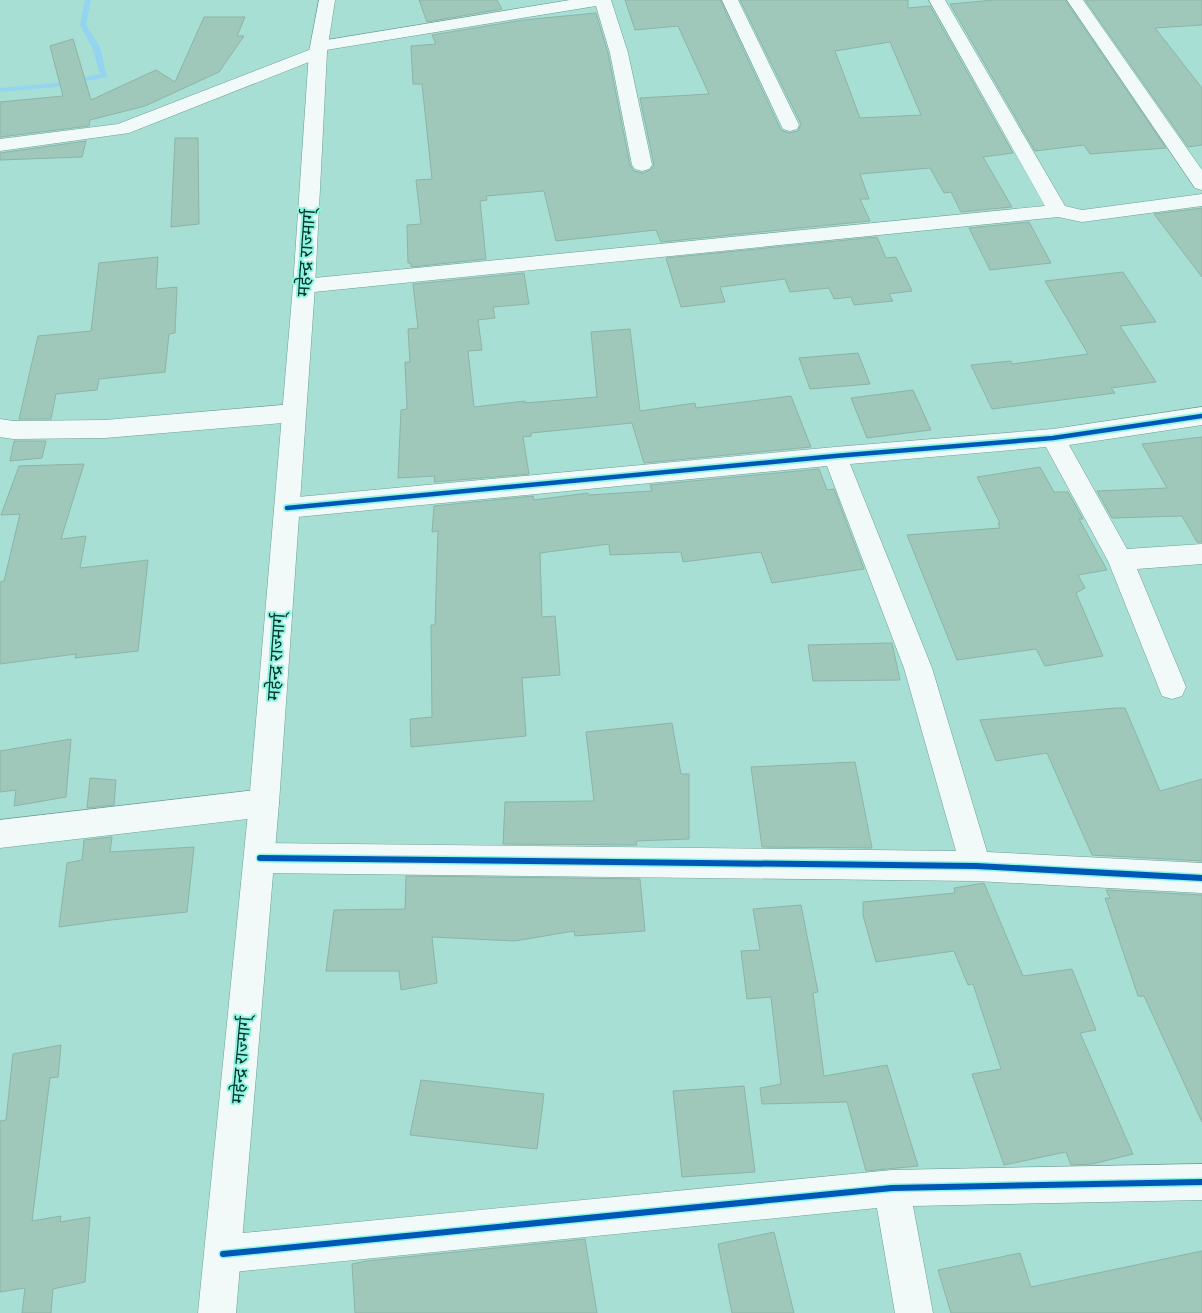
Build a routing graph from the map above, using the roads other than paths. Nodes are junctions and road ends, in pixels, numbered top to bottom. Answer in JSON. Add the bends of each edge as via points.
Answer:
{"nodes":[{"id":1,"x":328,"y":0,"type":"edge"},
{"id":2,"x":602,"y":0,"type":"edge"},
{"id":3,"x":730,"y":0,"type":"edge"},
{"id":4,"x":937,"y":0,"type":"edge"},
{"id":5,"x":1075,"y":0,"type":"edge"},
{"id":6,"x":320,"y":49,"type":"junction"},
{"id":7,"x":790,"y":125,"type":"dead end"},
{"id":8,"x":0,"y":145,"type":"edge"},
{"id":9,"x":642,"y":165,"type":"dead end"},
{"id":10,"x":1202,"y":184,"type":"edge"},
{"id":11,"x":1202,"y":200,"type":"edge"},
{"id":12,"x":1058,"y":211,"type":"junction"},
{"id":13,"x":304,"y":286,"type":"junction"},
{"id":14,"x":294,"y":413,"type":"junction"},
{"id":15,"x":1202,"y":416,"type":"edge"},
{"id":16,"x":0,"y":428,"type":"edge"},
{"id":17,"x":1053,"y":438,"type":"junction"},
{"id":18,"x":834,"y":456,"type":"junction"},
{"id":19,"x":287,"y":508,"type":"junction"},
{"id":20,"x":1202,"y":554,"type":"edge"},
{"id":21,"x":1120,"y":560,"type":"junction"},
{"id":22,"x":1172,"y":687,"type":"dead end"},
{"id":23,"x":264,"y":803,"type":"junction"},
{"id":24,"x":0,"y":834,"type":"edge"},
{"id":25,"x":260,"y":858,"type":"junction"},
{"id":26,"x":976,"y":866,"type":"junction"},
{"id":27,"x":1202,"y":878,"type":"edge"},
{"id":28,"x":1202,"y":1182,"type":"edge"},
{"id":29,"x":892,"y":1188,"type":"junction"},
{"id":30,"x":223,"y":1254,"type":"junction"},
{"id":31,"x":217,"y":1313,"type":"edge"},
{"id":32,"x":914,"y":1313,"type":"edge"}],
"edges":[{"from":1,"to":6,"type":"main road","name":"महेन्द्र राज्मार्ग्"},
{"from":2,"to":6,"type":"main road"},
{"from":2,"to":9,"type":"main road","via":[[619,53]]},
{"from":3,"to":7,"type":"main road"},
{"from":4,"to":12,"type":"main road"},
{"from":5,"to":10,"type":"main road"},
{"from":6,"to":8,"type":"main road","via":[[122,129]]},
{"from":6,"to":13,"type":"main road","name":"महेन्द्र राज्मार्ग्"},
{"from":11,"to":12,"type":"main road","via":[[1082,216]]},
{"from":12,"to":13,"type":"main road"},
{"from":13,"to":14,"type":"main road","name":"महेन्द्र राज्मार्ग्"},
{"from":14,"to":16,"type":"main road","via":[[105,429]]},
{"from":14,"to":19,"type":"main road","name":"महेन्द्र राज्मार्ग्"},
{"from":15,"to":17,"type":"main road"},
{"from":17,"to":18,"type":"main road"},
{"from":17,"to":21,"type":"main road"},
{"from":18,"to":19,"type":"main road"},
{"from":18,"to":26,"type":"main road","via":[[918,668]]},
{"from":19,"to":23,"type":"main road","name":"महेन्द्र राज्मार्ग्"},
{"from":20,"to":21,"type":"main road"},
{"from":21,"to":22,"type":"main road"},
{"from":23,"to":24,"type":"main road"},
{"from":23,"to":25,"type":"main road","name":"महेन्द्र राज्मार्ग्"},
{"from":25,"to":26,"type":"main road"},
{"from":25,"to":30,"type":"main road","name":"महेन्द्र राज्मार्ग्"},
{"from":26,"to":27,"type":"main road"},
{"from":28,"to":29,"type":"main road"},
{"from":29,"to":30,"type":"main road"},
{"from":29,"to":32,"type":"main road"},
{"from":30,"to":31,"type":"main road","name":"महेन्द्र राज्मार्ग्"}]}
